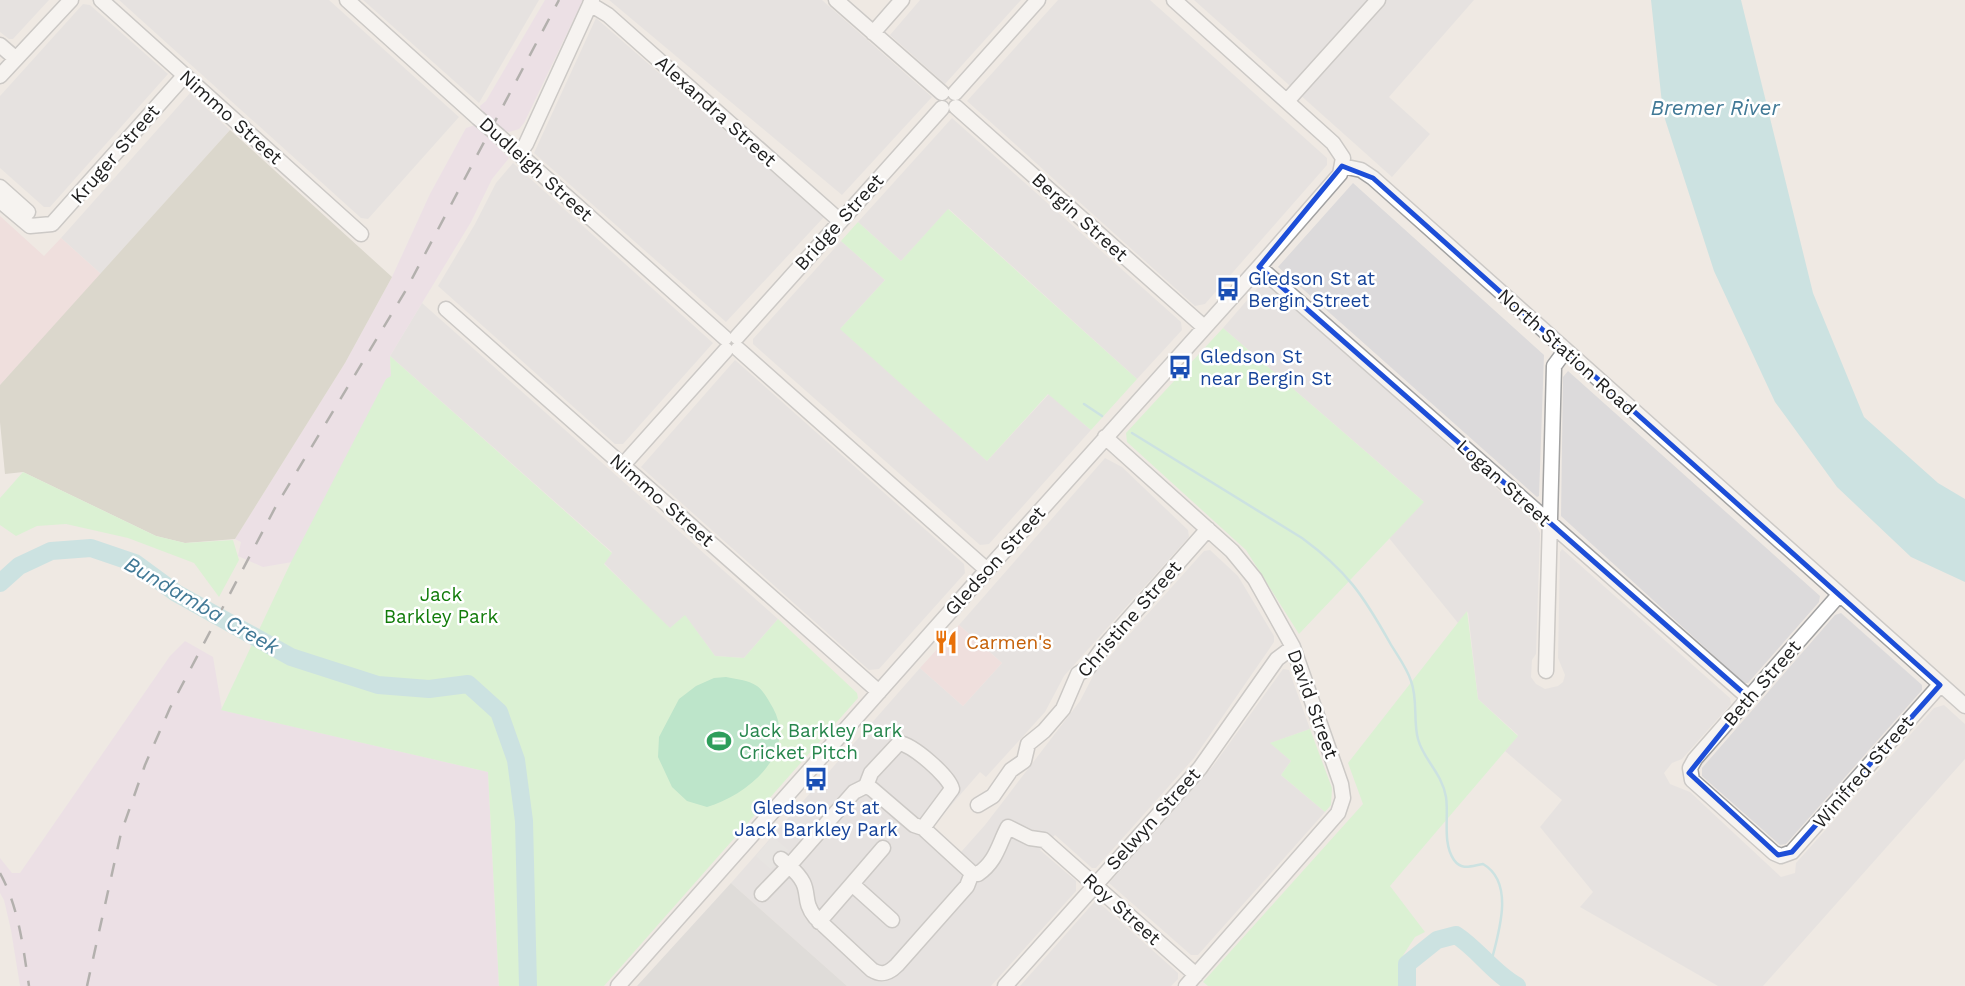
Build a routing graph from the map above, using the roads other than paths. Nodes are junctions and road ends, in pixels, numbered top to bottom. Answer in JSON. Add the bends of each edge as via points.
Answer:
{"nodes":[{"id":1,"x":71,"y":0,"type":"edge"},
{"id":2,"x":101,"y":0,"type":"edge"},
{"id":3,"x":347,"y":0,"type":"edge"},
{"id":4,"x":836,"y":0,"type":"edge"},
{"id":5,"x":902,"y":0,"type":"edge"},
{"id":6,"x":1038,"y":0,"type":"edge"},
{"id":7,"x":1378,"y":0,"type":"edge"},
{"id":8,"x":591,"y":2,"type":"edge"},
{"id":9,"x":1182,"y":3,"type":"edge"},
{"id":10,"x":873,"y":33,"type":"junction"},
{"id":11,"x":0,"y":45,"type":"edge"},
{"id":12,"x":15,"y":58,"type":"junction"},
{"id":13,"x":185,"y":75,"type":"junction"},
{"id":14,"x":0,"y":76,"type":"edge"},
{"id":15,"x":948,"y":100,"type":"junction"},
{"id":16,"x":1287,"y":101,"type":"junction"},
{"id":17,"x":519,"y":154,"type":"junction"},
{"id":18,"x":1342,"y":166,"type":"junction"},
{"id":19,"x":0,"y":187,"type":"edge"},
{"id":20,"x":0,"y":201,"type":"edge"},
{"id":21,"x":840,"y":221,"type":"junction"},
{"id":22,"x":41,"y":226,"type":"junction"},
{"id":23,"x":361,"y":233,"type":"dead end"},
{"id":24,"x":1259,"y":267,"type":"junction"},
{"id":25,"x":446,"y":309,"type":"dead end"},
{"id":26,"x":1204,"y":327,"type":"junction"},
{"id":27,"x":732,"y":344,"type":"junction"},
{"id":28,"x":1565,"y":351,"type":"junction"},
{"id":29,"x":1105,"y":437,"type":"junction"},
{"id":30,"x":623,"y":465,"type":"junction"},
{"id":31,"x":1550,"y":524,"type":"junction"},
{"id":32,"x":1208,"y":529,"type":"junction"},
{"id":33,"x":987,"y":570,"type":"junction"},
{"id":34,"x":1839,"y":595,"type":"junction"},
{"id":35,"x":1293,"y":647,"type":"junction"},
{"id":36,"x":1546,"y":671,"type":"dead end"},
{"id":37,"x":1940,"y":685,"type":"junction"},
{"id":38,"x":879,"y":692,"type":"junction"},
{"id":39,"x":1749,"y":698,"type":"junction"},
{"id":40,"x":1965,"y":706,"type":"edge"},
{"id":41,"x":1689,"y":773,"type":"joint"},
{"id":42,"x":866,"y":786,"type":"junction"},
{"id":43,"x":978,"y":805,"type":"dead end"},
{"id":44,"x":923,"y":828,"type":"junction"},
{"id":45,"x":883,"y":848,"type":"dead end"},
{"id":46,"x":785,"y":863,"type":"junction"},
{"id":47,"x":972,"y":873,"type":"junction"},
{"id":48,"x":852,"y":884,"type":"junction"},
{"id":49,"x":1095,"y":885,"type":"junction"},
{"id":50,"x":762,"y":894,"type":"dead end"},
{"id":51,"x":892,"y":920,"type":"dead end"},
{"id":52,"x":819,"y":922,"type":"junction"},
{"id":53,"x":1191,"y":980,"type":"edge"},
{"id":54,"x":618,"y":986,"type":"edge"},
{"id":55,"x":1005,"y":986,"type":"edge"}],
"edges":[{"from":1,"to":12,"type":"street"},
{"from":2,"to":13,"type":"street","name":"Nimmo Street"},
{"from":3,"to":17,"type":"street","name":"Dudleigh Street","bridge":true},
{"from":4,"to":10,"type":"street","name":"Bergin Street"},
{"from":5,"to":10,"type":"street"},
{"from":6,"to":15,"type":"street","name":"Bridge Street"},
{"from":7,"to":16,"type":"street"},
{"from":8,"to":17,"type":"street"},
{"from":8,"to":21,"type":"street","name":"Alexandra Street"},
{"from":9,"to":16,"type":"street"},
{"from":10,"to":15,"type":"street","name":"Bergin Street"},
{"from":11,"to":12,"type":"street"},
{"from":12,"to":14,"type":"street"},
{"from":13,"to":22,"type":"street","name":"Kruger Street","via":[[60,217]]},
{"from":13,"to":23,"type":"street","name":"Nimmo Street"},
{"from":15,"to":21,"type":"street","name":"Bridge Street"},
{"from":15,"to":26,"type":"street","name":"Bergin Street"},
{"from":16,"to":18,"type":"street","via":[[1339,149]]},
{"from":17,"to":27,"type":"street","name":"Dudleigh Street"},
{"from":18,"to":24,"type":"street","name":"Gledson Street","via":[[1335,181]]},
{"from":18,"to":28,"type":"street","name":"North Station Road","via":[[1373,178]]},
{"from":19,"to":22,"type":"street"},
{"from":20,"to":22,"type":"street","via":[[30,226]]},
{"from":21,"to":27,"type":"street","name":"Bridge Street"},
{"from":24,"to":26,"type":"street","name":"Gledson Street"},
{"from":24,"to":31,"type":"street","name":"Logan Street"},
{"from":25,"to":30,"type":"street","name":"Nimmo Street"},
{"from":26,"to":29,"type":"street","name":"Gledson Street"},
{"from":27,"to":30,"type":"street","name":"Bridge Street"},
{"from":27,"to":33,"type":"street","name":"Dudleigh Street"},
{"from":28,"to":31,"type":"street","via":[[1554,366]]},
{"from":28,"to":34,"type":"street","name":"North Station Road"},
{"from":29,"to":32,"type":"street","name":"David Street"},
{"from":29,"to":33,"type":"street","name":"Gledson Street"},
{"from":30,"to":38,"type":"street","name":"Nimmo Street"},
{"from":31,"to":36,"type":"street"},
{"from":31,"to":39,"type":"street","name":"Logan Street"},
{"from":32,"to":35,"type":"street","name":"David Street","via":[[1244,563]]},
{"from":32,"to":43,"type":"street","name":"Christine Street","via":[[1093,663],[1078,674],[1063,709],[1028,744],[1024,761],[1011,770],[993,796]]},
{"from":33,"to":38,"type":"street","name":"Gledson Street"},
{"from":34,"to":37,"type":"street","name":"North Station Road"},
{"from":34,"to":39,"type":"street","name":"Beth Street"},
{"from":35,"to":49,"type":"street","name":"Selwyn Street","via":[[1277,659],[1200,768]]},
{"from":35,"to":53,"type":"street","name":"David Street","via":[[1343,798],[1338,813]]},
{"from":37,"to":40,"type":"street","name":"North Station Road"},
{"from":37,"to":41,"type":"street","name":"Winifred Street","via":[[1785,856],[1774,853]]},
{"from":38,"to":54,"type":"street","name":"Gledson Street"},
{"from":39,"to":41,"type":"street","name":"Beth Street","via":[[1695,759]]},
{"from":42,"to":44,"type":"street"},
{"from":42,"to":44,"type":"street","via":[[871,773],[894,747],[899,743],[912,747],[951,785],[950,795]]},
{"from":42,"to":46,"type":"street","via":[[854,792]]},
{"from":44,"to":47,"type":"street"},
{"from":45,"to":48,"type":"street"},
{"from":46,"to":50,"type":"street"},
{"from":46,"to":52,"type":"street","via":[[802,878],[809,910]]},
{"from":47,"to":49,"type":"street","name":"Roy Street","via":[[978,874],[988,865],[1009,827],[1047,843]]},
{"from":47,"to":52,"type":"street","via":[[967,886],[886,973],[872,970]]},
{"from":48,"to":51,"type":"street"},
{"from":48,"to":52,"type":"street"},
{"from":49,"to":53,"type":"street","name":"Roy Street"},
{"from":49,"to":55,"type":"street","name":"Selwyn Street"}]}
